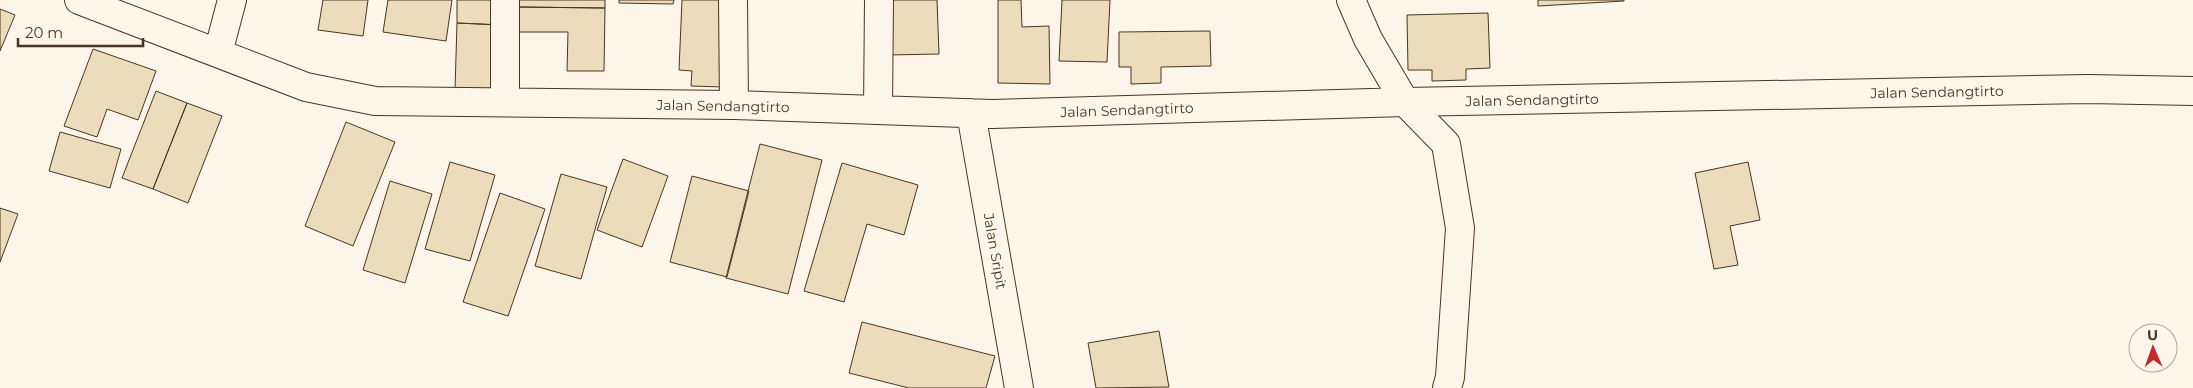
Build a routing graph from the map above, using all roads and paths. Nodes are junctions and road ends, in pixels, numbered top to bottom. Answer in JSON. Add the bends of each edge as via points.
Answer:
{"nodes":[{"id":1,"x":80,"y":0,"type":"edge"},
{"id":2,"x":232,"y":0,"type":"edge"},
{"id":3,"x":505,"y":0,"type":"edge"},
{"id":4,"x":733,"y":0,"type":"edge"},
{"id":5,"x":879,"y":0,"type":"edge"},
{"id":6,"x":1351,"y":0,"type":"edge"},
{"id":7,"x":218,"y":53,"type":"junction"},
{"id":8,"x":2193,"y":91,"type":"edge"},
{"id":9,"x":505,"y":102,"type":"junction"},
{"id":10,"x":1405,"y":102,"type":"junction"},
{"id":11,"x":734,"y":105,"type":"junction"},
{"id":12,"x":878,"y":110,"type":"junction"},
{"id":13,"x":971,"y":113,"type":"junction"},
{"id":14,"x":1019,"y":388,"type":"edge"},
{"id":15,"x":1447,"y":388,"type":"edge"}],
"edges":[{"from":1,"to":7,"type":"street","name":"Jalan Sendangtirto"},
{"from":2,"to":7,"type":"street"},
{"from":3,"to":9,"type":"street"},
{"from":4,"to":11,"type":"street"},
{"from":5,"to":12,"type":"street"},
{"from":6,"to":10,"type":"street","via":[[1368,39]]},
{"from":7,"to":9,"type":"street","name":"Jalan Sendangtirto","via":[[306,87],[375,101]]},
{"from":8,"to":10,"type":"street","name":"Jalan Sendangtirto","via":[[2088,89]]},
{"from":9,"to":11,"type":"street","name":"Jalan Sendangtirto"},
{"from":10,"to":13,"type":"street","name":"Jalan Sendangtirto"},
{"from":10,"to":15,"type":"street","via":[[1446,144],[1460,228]]},
{"from":11,"to":12,"type":"street","name":"Jalan Sendangtirto"},
{"from":12,"to":13,"type":"street","name":"Jalan Sendangtirto"},
{"from":13,"to":14,"type":"street","name":"Jalan Sripit"}]}
